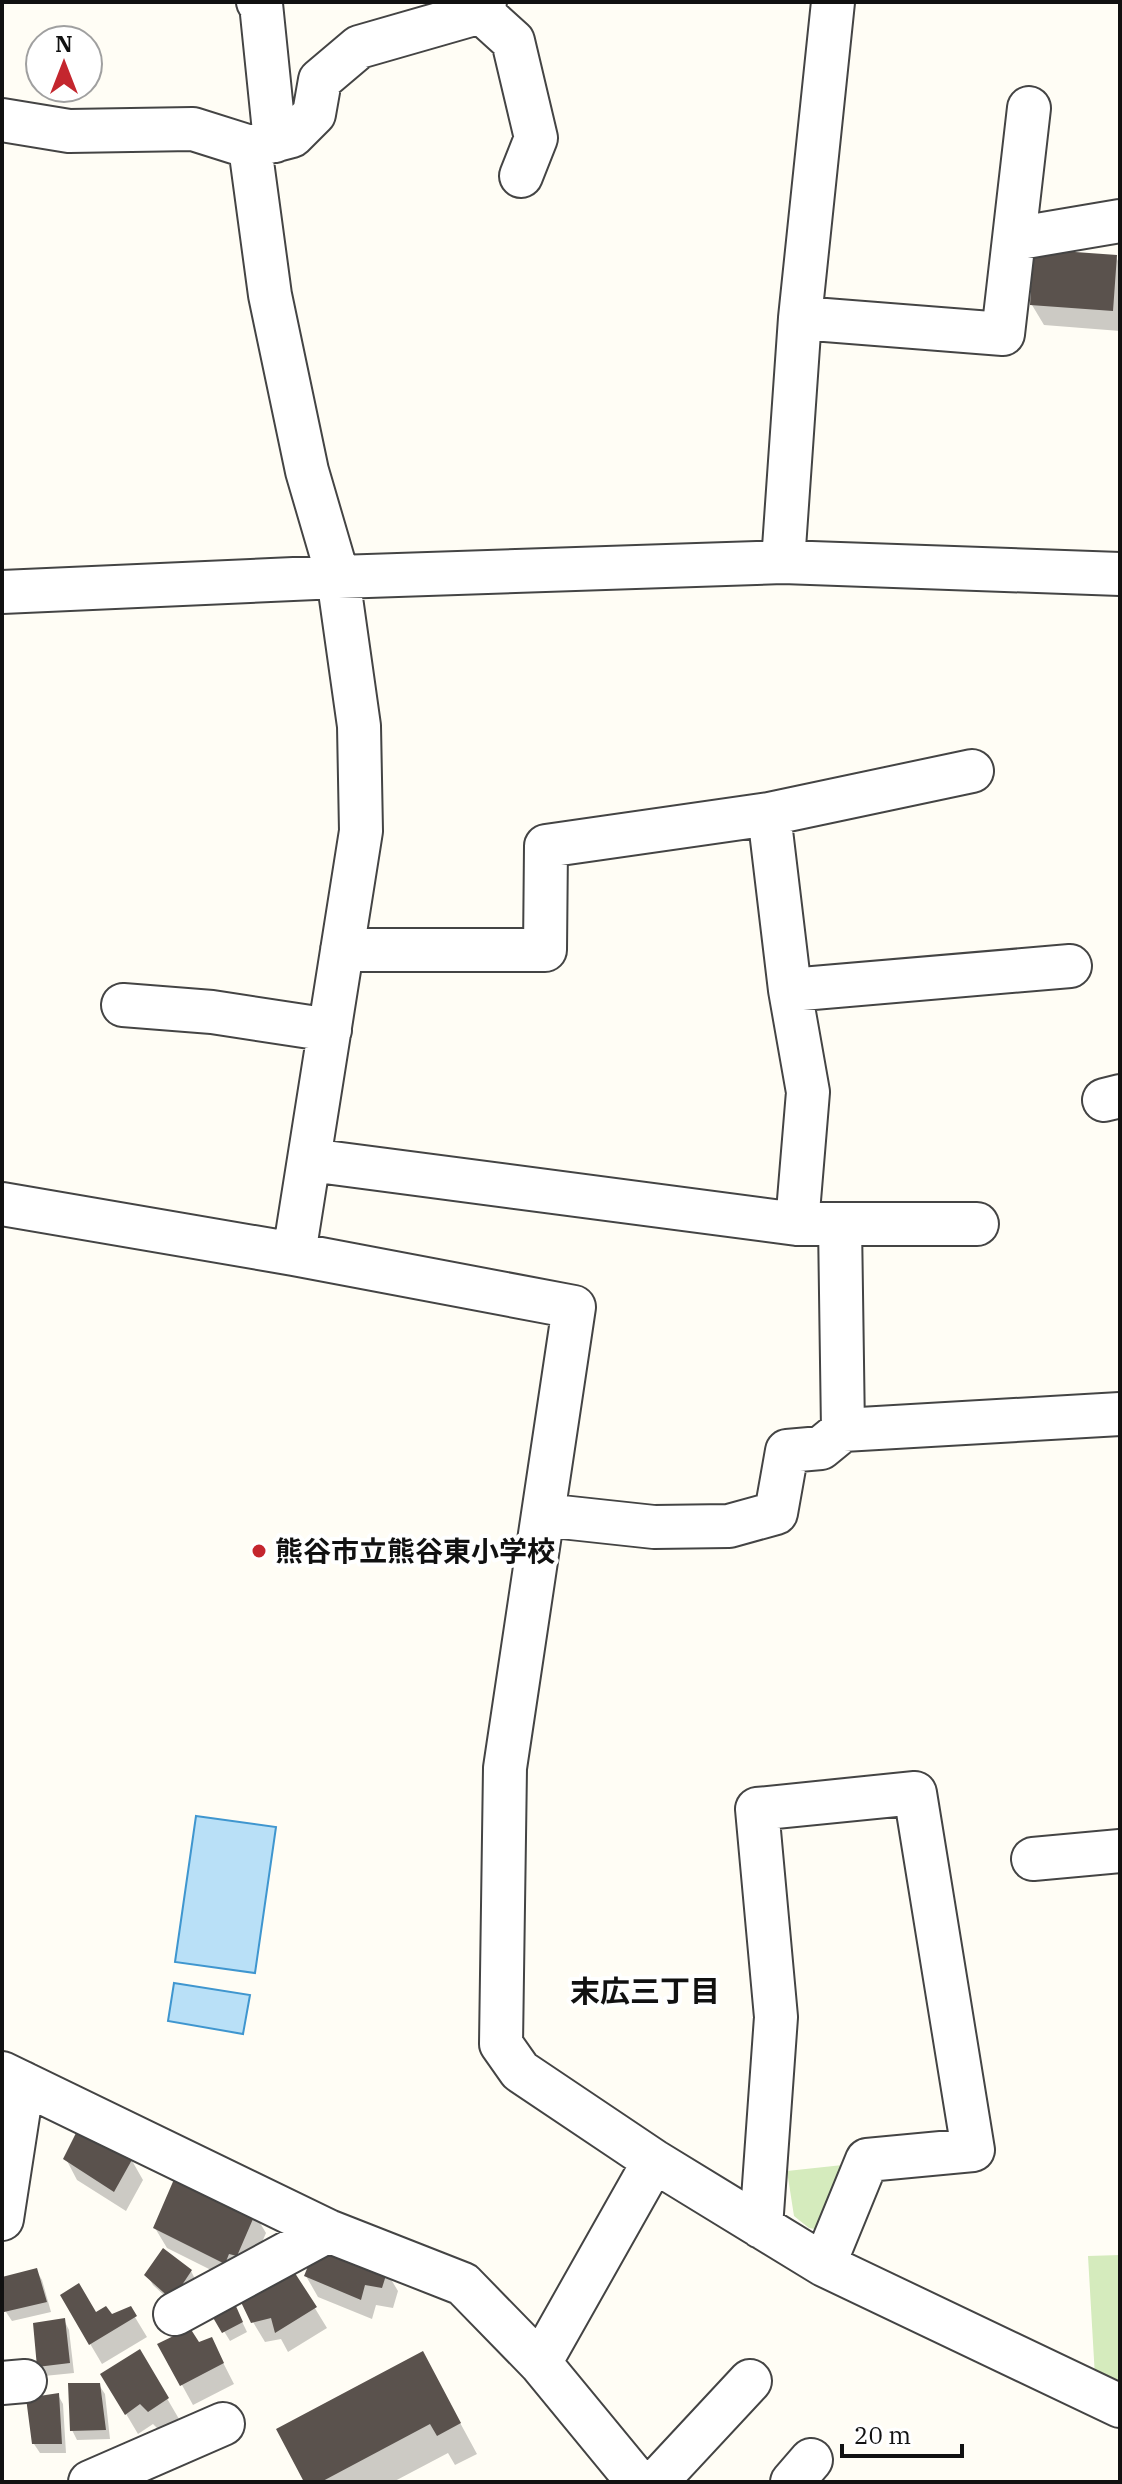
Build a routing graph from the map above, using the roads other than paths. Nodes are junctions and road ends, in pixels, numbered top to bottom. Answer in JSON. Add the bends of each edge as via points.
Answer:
{"nodes":[{"id":1,"x":258,"y":2,"type":"edge"},
{"id":2,"x":833,"y":2,"type":"edge"},
{"id":3,"x":483,"y":7,"type":"edge"},
{"id":4,"x":422,"y":15,"type":"edge"},
{"id":5,"x":1029,"y":108,"type":"dead end"},
{"id":6,"x":2,"y":120,"type":"edge"},
{"id":7,"x":262,"y":144,"type":"junction"},
{"id":8,"x":521,"y":176,"type":"dead end"},
{"id":9,"x":1120,"y":221,"type":"edge"},
{"id":10,"x":1014,"y":239,"type":"junction"},
{"id":11,"x":800,"y":318,"type":"junction"},
{"id":12,"x":783,"y":562,"type":"junction"},
{"id":13,"x":1120,"y":574,"type":"edge"},
{"id":14,"x":338,"y":577,"type":"junction"},
{"id":15,"x":2,"y":592,"type":"edge"},
{"id":16,"x":972,"y":771,"type":"dead end"},
{"id":17,"x":769,"y":814,"type":"junction"},
{"id":18,"x":342,"y":950,"type":"junction"},
{"id":19,"x":1070,"y":966,"type":"dead end"},
{"id":20,"x":790,"y":990,"type":"junction"},
{"id":21,"x":123,"y":1005,"type":"dead end"},
{"id":22,"x":330,"y":1030,"type":"junction"},
{"id":23,"x":310,"y":1160,"type":"junction"},
{"id":24,"x":2,"y":1204,"type":"edge"},
{"id":25,"x":797,"y":1224,"type":"junction"},
{"id":26,"x":840,"y":1224,"type":"junction"},
{"id":27,"x":977,"y":1224,"type":"dead end"},
{"id":28,"x":294,"y":1254,"type":"junction"},
{"id":29,"x":1120,"y":1414,"type":"edge"},
{"id":30,"x":843,"y":1430,"type":"junction"},
{"id":31,"x":543,"y":1515,"type":"junction"},
{"id":32,"x":1120,"y":1851,"type":"edge"},
{"id":33,"x":1033,"y":1859,"type":"dead end"},
{"id":34,"x":13,"y":2078,"type":"edge"},
{"id":35,"x":654,"y":2161,"type":"junction"},
{"id":36,"x":2,"y":2219,"type":"edge"},
{"id":37,"x":761,"y":2227,"type":"junction"},
{"id":38,"x":328,"y":2231,"type":"junction"},
{"id":39,"x":824,"y":2265,"type":"junction"},
{"id":40,"x":175,"y":2314,"type":"dead end"},
{"id":41,"x":540,"y":2363,"type":"junction"},
{"id":42,"x":750,"y":2381,"type":"dead end"},
{"id":43,"x":1120,"y":2406,"type":"edge"},
{"id":44,"x":223,"y":2424,"type":"dead end"},
{"id":45,"x":90,"y":2482,"type":"edge"},
{"id":46,"x":638,"y":2482,"type":"edge"},
{"id":47,"x":656,"y":2482,"type":"edge"}],
"edges":[{"from":1,"to":7,"type":"street"},
{"from":2,"to":11,"type":"street"},
{"from":3,"to":4,"type":"street"},
{"from":3,"to":8,"type":"street","via":[[513,41],[536,138]]},
{"from":4,"to":7,"type":"street","via":[[359,47],[320,80],[314,114],[292,136]]},
{"from":5,"to":10,"type":"street"},
{"from":6,"to":7,"type":"street","via":[[69,131],[193,129]]},
{"from":7,"to":14,"type":"street","via":[[270,295],[307,471]]},
{"from":9,"to":10,"type":"street"},
{"from":10,"to":11,"type":"street","via":[[1003,334]]},
{"from":11,"to":12,"type":"street"},
{"from":12,"to":13,"type":"street"},
{"from":12,"to":14,"type":"street"},
{"from":14,"to":15,"type":"street"},
{"from":14,"to":18,"type":"street","via":[[359,726],[361,831]]},
{"from":16,"to":17,"type":"street"},
{"from":17,"to":18,"type":"street","via":[[546,846],[545,950]]},
{"from":17,"to":20,"type":"street"},
{"from":18,"to":22,"type":"street"},
{"from":19,"to":20,"type":"street"},
{"from":20,"to":25,"type":"street","via":[[808,1092]]},
{"from":21,"to":22,"type":"street"},
{"from":22,"to":23,"type":"street"},
{"from":23,"to":25,"type":"street"},
{"from":23,"to":28,"type":"street"},
{"from":24,"to":28,"type":"street"},
{"from":25,"to":26,"type":"street"},
{"from":26,"to":27,"type":"street"},
{"from":26,"to":30,"type":"street"},
{"from":28,"to":31,"type":"street","via":[[574,1307]]},
{"from":29,"to":30,"type":"street"},
{"from":30,"to":31,"type":"street","via":[[821,1448],[787,1451],[776,1513],[729,1526],[654,1527]]},
{"from":31,"to":35,"type":"street","via":[[505,1768],[501,2044],[520,2071]]},
{"from":32,"to":33,"type":"street"},
{"from":34,"to":36,"type":"street"},
{"from":34,"to":38,"type":"street"},
{"from":35,"to":37,"type":"street"},
{"from":35,"to":41,"type":"street"},
{"from":37,"to":39,"type":"street"},
{"from":37,"to":39,"type":"street","via":[[776,2017],[757,1809],[915,1793],[973,2150],[867,2160]]},
{"from":38,"to":40,"type":"street"},
{"from":38,"to":41,"type":"street","via":[[463,2284]]},
{"from":39,"to":43,"type":"street"},
{"from":41,"to":46,"type":"street"},
{"from":42,"to":47,"type":"street"},
{"from":44,"to":45,"type":"street"}]}
